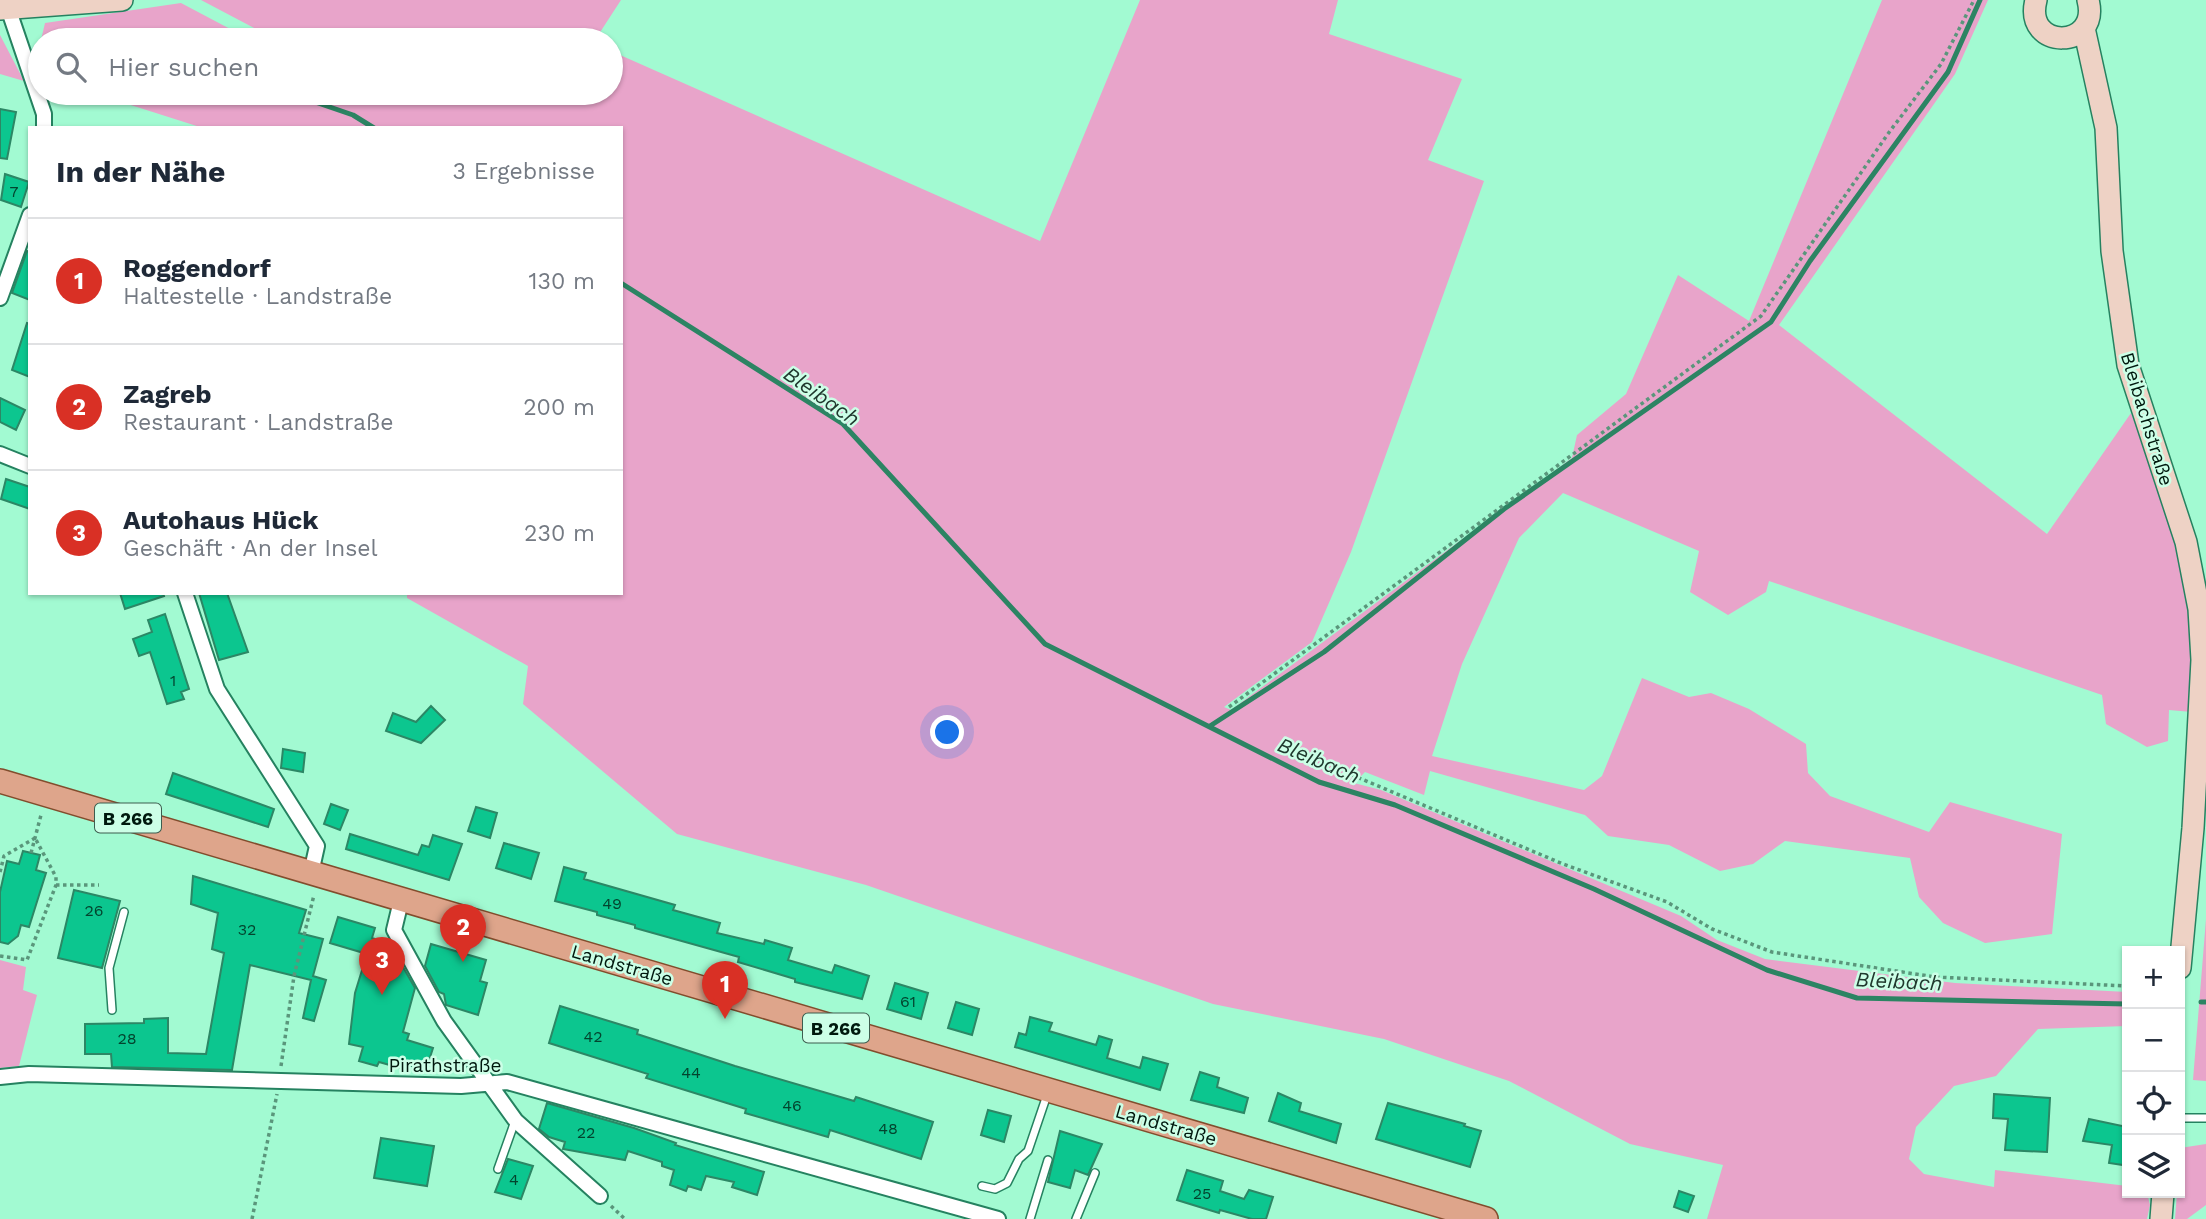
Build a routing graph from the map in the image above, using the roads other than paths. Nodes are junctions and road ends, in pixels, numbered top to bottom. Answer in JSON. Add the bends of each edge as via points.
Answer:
{"nodes":[{"id":1,"x":122,"y":0,"type":"edge"},
{"id":2,"x":2035,"y":0,"type":"edge"},
{"id":3,"x":2090,"y":1,"type":"edge"},
{"id":4,"x":4,"y":9,"type":"edge"},
{"id":5,"x":2084,"y":28,"type":"junction"},
{"id":6,"x":2061,"y":38,"type":"junction"},
{"id":7,"x":28,"y":72,"type":"edge"},
{"id":8,"x":2099,"y":92,"type":"junction"},
{"id":9,"x":41,"y":105,"type":"edge"},
{"id":10,"x":44,"y":126,"type":"edge"},
{"id":11,"x":28,"y":221,"type":"edge"},
{"id":12,"x":0,"y":298,"type":"edge"},
{"id":13,"x":0,"y":454,"type":"edge"},
{"id":14,"x":28,"y":465,"type":"edge"},
{"id":15,"x":186,"y":595,"type":"edge"},
{"id":16,"x":2203,"y":608,"type":"edge"},
{"id":17,"x":0,"y":780,"type":"edge"},
{"id":18,"x":313,"y":881,"type":"junction"},
{"id":19,"x":401,"y":901,"type":"junction"},
{"id":20,"x":124,"y":912,"type":"dead end"},
{"id":21,"x":2182,"y":946,"type":"edge"},
{"id":22,"x":111,"y":1010,"type":"dead end"},
{"id":23,"x":0,"y":1077,"type":"edge"},
{"id":24,"x":488,"y":1083,"type":"junction"},
{"id":25,"x":1048,"y":1091,"type":"junction"},
{"id":26,"x":2185,"y":1118,"type":"edge"},
{"id":27,"x":2206,"y":1118,"type":"edge"},
{"id":28,"x":516,"y":1121,"type":"junction"},
{"id":29,"x":1048,"y":1160,"type":"dead end"},
{"id":30,"x":498,"y":1169,"type":"dead end"},
{"id":31,"x":1095,"y":1172,"type":"dead end"},
{"id":32,"x":982,"y":1186,"type":"dead end"},
{"id":33,"x":600,"y":1196,"type":"dead end"},
{"id":34,"x":2163,"y":1198,"type":"edge"},
{"id":35,"x":998,"y":1219,"type":"edge"},
{"id":36,"x":1030,"y":1219,"type":"edge"},
{"id":37,"x":1076,"y":1219,"type":"edge"},
{"id":38,"x":1486,"y":1219,"type":"edge"},
{"id":39,"x":2161,"y":1219,"type":"edge"}],
"edges":[{"from":1,"to":4,"type":"main road"},
{"from":2,"to":6,"type":"main road","name":"Bleibachstraße","via":[[2039,26]]},
{"from":3,"to":5,"type":"main road","name":"Bleibachstraße"},
{"from":4,"to":7,"type":"street"},
{"from":5,"to":6,"type":"main road"},
{"from":5,"to":8,"type":"main road","name":"Bleibachstraße"},
{"from":6,"to":8,"type":"main road","name":"Bleibachstraße"},
{"from":8,"to":16,"type":"main road","name":"Bleibachstraße","via":[[2106,128],[2117,305],[2128,365]]},
{"from":9,"to":10,"type":"street"},
{"from":11,"to":12,"type":"street"},
{"from":13,"to":14,"type":"street"},
{"from":15,"to":18,"type":"street","via":[[216,689],[317,846]]},
{"from":16,"to":21,"type":"main road","name":"Bleibachstraße","via":[[2193,828]]},
{"from":17,"to":18,"type":"main road","name":"Landstraße","number":"B 266"},
{"from":18,"to":19,"type":"main road","name":"Landstraße","number":"B 266"},
{"from":19,"to":24,"type":"street","via":[[394,930],[444,1021]]},
{"from":19,"to":25,"type":"main road","name":"Landstraße","number":"B 266"},
{"from":20,"to":22,"type":"lane","via":[[109,968]]},
{"from":23,"to":24,"type":"street","name":"Pirathstraße"},
{"from":24,"to":28,"type":"street"},
{"from":24,"to":35,"type":"street","name":"Pirathstraße","via":[[507,1082]]},
{"from":25,"to":32,"type":"lane","via":[[1028,1151],[1018,1159],[1012,1177],[1002,1186]]},
{"from":25,"to":38,"type":"main road","name":"Landstraße","number":"B 266"},
{"from":26,"to":27,"type":"lane"},
{"from":28,"to":30,"type":"lane"},
{"from":28,"to":33,"type":"street"},
{"from":29,"to":36,"type":"lane"},
{"from":31,"to":37,"type":"lane"},
{"from":34,"to":39,"type":"main road"}]}
